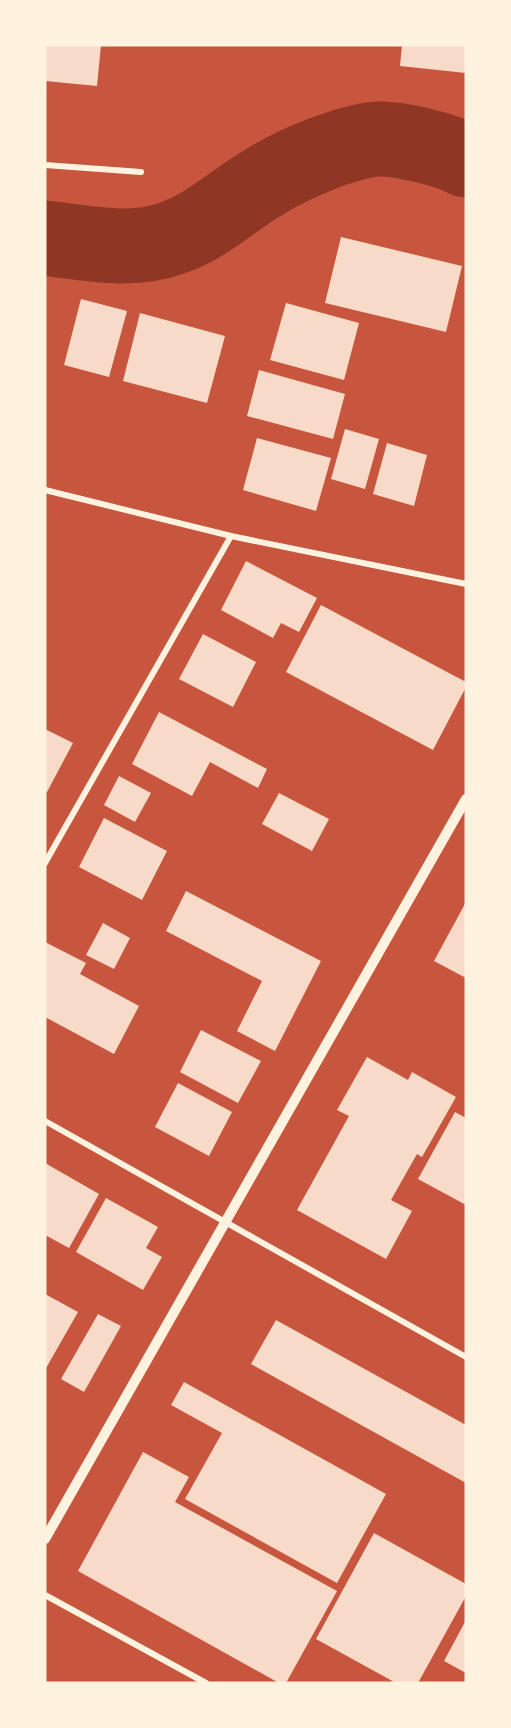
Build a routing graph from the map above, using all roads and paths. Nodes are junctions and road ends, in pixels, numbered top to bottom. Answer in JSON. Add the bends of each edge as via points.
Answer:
{"nodes":[{"id":1,"x":45,"y":165,"type":"edge"},
{"id":2,"x":141,"y":172,"type":"dead end"},
{"id":3,"x":45,"y":490,"type":"edge"},
{"id":4,"x":231,"y":536,"type":"junction"},
{"id":5,"x":466,"y":584,"type":"edge"},
{"id":6,"x":466,"y":799,"type":"edge"},
{"id":7,"x":463,"y":814,"type":"edge"},
{"id":8,"x":45,"y":863,"type":"edge"},
{"id":9,"x":45,"y":1121,"type":"edge"},
{"id":10,"x":224,"y":1220,"type":"junction"},
{"id":11,"x":466,"y":1357,"type":"edge"},
{"id":12,"x":45,"y":1539,"type":"edge"},
{"id":13,"x":45,"y":1594,"type":"edge"},
{"id":14,"x":206,"y":1683,"type":"edge"}],
"edges":[{"from":1,"to":2,"type":"street"},
{"from":3,"to":4,"type":"street"},
{"from":4,"to":5,"type":"street"},
{"from":4,"to":8,"type":"street"},
{"from":6,"to":7,"type":"street"},
{"from":7,"to":10,"type":"street"},
{"from":9,"to":10,"type":"street"},
{"from":10,"to":11,"type":"street"},
{"from":10,"to":12,"type":"street"},
{"from":13,"to":14,"type":"street"}]}
